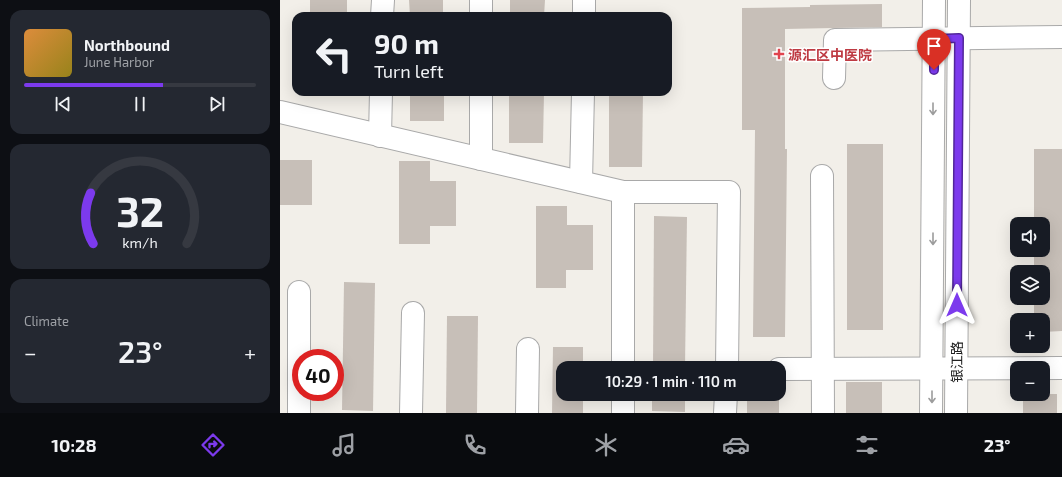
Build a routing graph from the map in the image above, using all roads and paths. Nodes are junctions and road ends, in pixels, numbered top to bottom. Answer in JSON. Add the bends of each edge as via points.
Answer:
{"nodes":[{"id":1,"x":383,"y":0,"type":"edge"},
{"id":2,"x":481,"y":0,"type":"edge"},
{"id":3,"x":584,"y":0,"type":"edge"},
{"id":4,"x":934,"y":0,"type":"edge"},
{"id":5,"x":959,"y":0,"type":"edge"},
{"id":6,"x":382,"y":12,"type":"edge"},
{"id":7,"x":481,"y":12,"type":"edge"},
{"id":8,"x":584,"y":12,"type":"edge"},
{"id":9,"x":1062,"y":37,"type":"edge"},
{"id":10,"x":959,"y":38,"type":"junction"},
{"id":11,"x":934,"y":39,"type":"junction"},
{"id":12,"x":834,"y":78,"type":"dead end"},
{"id":13,"x":381,"y":96,"type":"edge"},
{"id":14,"x":481,"y":96,"type":"edge"},
{"id":15,"x":583,"y":96,"type":"edge"},
{"id":16,"x":280,"y":112,"type":"edge"},
{"id":17,"x":380,"y":136,"type":"junction"},
{"id":18,"x":481,"y":159,"type":"junction"},
{"id":19,"x":822,"y":176,"type":"dead end"},
{"id":20,"x":581,"y":182,"type":"junction"},
{"id":21,"x":623,"y":192,"type":"junction"},
{"id":22,"x":299,"y":292,"type":"dead end"},
{"id":23,"x":413,"y":313,"type":"dead end"},
{"id":24,"x":528,"y":348,"type":"dead end"},
{"id":25,"x":623,"y":361,"type":"edge"},
{"id":26,"x":727,"y":361,"type":"edge"},
{"id":27,"x":932,"y":367,"type":"junction"},
{"id":28,"x":823,"y":368,"type":"junction"},
{"id":29,"x":956,"y":368,"type":"junction"},
{"id":30,"x":1062,"y":368,"type":"edge"},
{"id":31,"x":786,"y":369,"type":"edge"},
{"id":32,"x":623,"y":401,"type":"edge"},
{"id":33,"x":726,"y":401,"type":"edge"},
{"id":34,"x":298,"y":413,"type":"edge"},
{"id":35,"x":411,"y":413,"type":"edge"},
{"id":36,"x":527,"y":413,"type":"edge"},
{"id":37,"x":623,"y":413,"type":"edge"},
{"id":38,"x":725,"y":413,"type":"edge"},
{"id":39,"x":823,"y":413,"type":"edge"},
{"id":40,"x":932,"y":413,"type":"edge"},
{"id":41,"x":956,"y":413,"type":"edge"}],
"edges":[{"from":1,"to":6,"type":"street"},
{"from":2,"to":7,"type":"street"},
{"from":3,"to":8,"type":"street"},
{"from":4,"to":11,"type":"street","name":"银江路"},
{"from":5,"to":10,"type":"street","name":"银江路"},
{"from":9,"to":10,"type":"street"},
{"from":10,"to":11,"type":"street"},
{"from":10,"to":29,"type":"street","name":"银江路"},
{"from":11,"to":12,"type":"street","via":[[835,40]]},
{"from":11,"to":27,"type":"street","name":"银江路","one_way":true},
{"from":13,"to":17,"type":"street"},
{"from":14,"to":18,"type":"street"},
{"from":15,"to":20,"type":"street"},
{"from":16,"to":17,"type":"street"},
{"from":17,"to":18,"type":"street"},
{"from":18,"to":20,"type":"street"},
{"from":19,"to":28,"type":"street"},
{"from":20,"to":21,"type":"street"},
{"from":21,"to":25,"type":"street"},
{"from":21,"to":26,"type":"street","via":[[729,192]]},
{"from":22,"to":34,"type":"street"},
{"from":23,"to":35,"type":"street"},
{"from":24,"to":36,"type":"street"},
{"from":27,"to":28,"type":"street"},
{"from":27,"to":29,"type":"street"},
{"from":27,"to":40,"type":"street","name":"银江路","one_way":true},
{"from":28,"to":31,"type":"street"},
{"from":28,"to":39,"type":"street"},
{"from":29,"to":30,"type":"street"},
{"from":29,"to":41,"type":"street","name":"银江路"},
{"from":32,"to":37,"type":"street"},
{"from":33,"to":38,"type":"street"}]}
